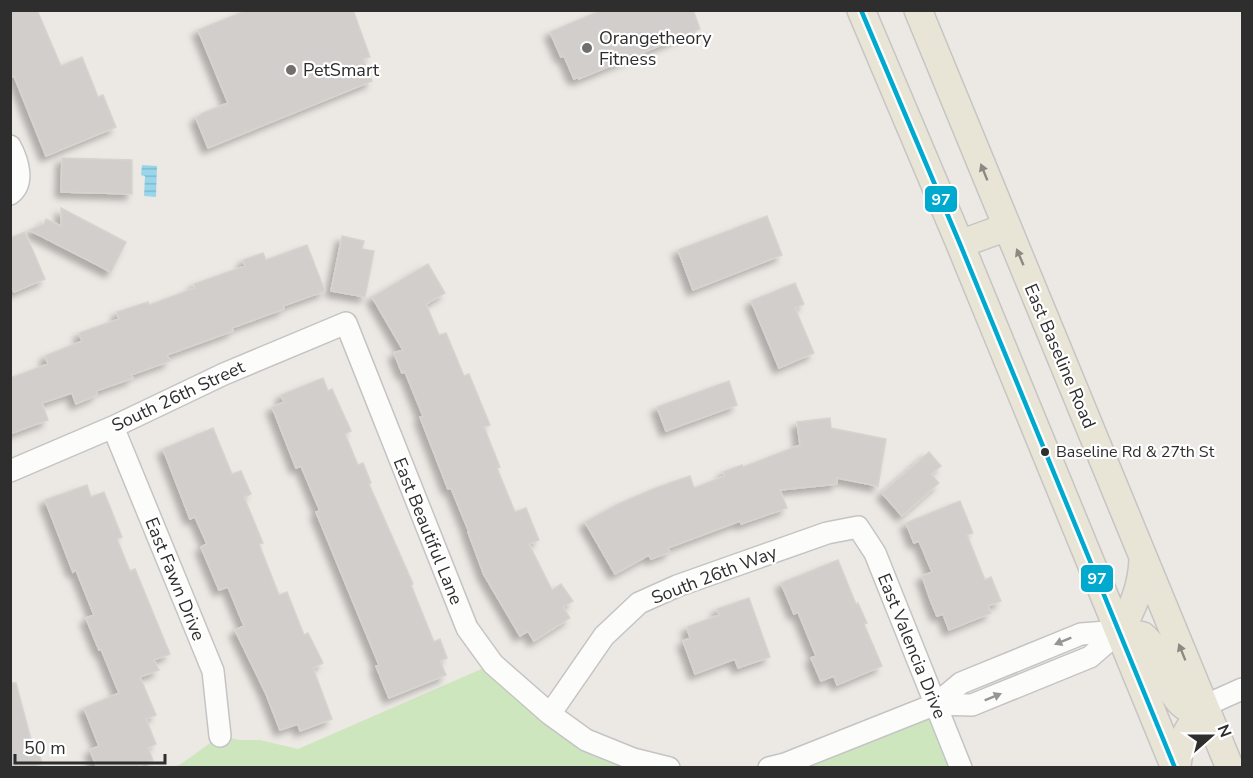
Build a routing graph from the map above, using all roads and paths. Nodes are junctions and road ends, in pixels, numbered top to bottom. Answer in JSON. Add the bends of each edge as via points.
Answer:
{"nodes":[{"id":1,"x":861,"y":10,"type":"edge"},
{"id":2,"x":918,"y":10,"type":"edge"},
{"id":3,"x":10,"y":146,"type":"edge"},
{"id":4,"x":15,"y":188,"type":"edge"},
{"id":5,"x":1007,"y":226,"type":"junction"},
{"id":6,"x":960,"y":244,"type":"junction"},
{"id":7,"x":346,"y":323,"type":"joint"},
{"id":8,"x":112,"y":427,"type":"junction"},
{"id":9,"x":10,"y":471,"type":"edge"},
{"id":10,"x":858,"y":527,"type":"joint"},
{"id":11,"x":1143,"y":556,"type":"junction"},
{"id":12,"x":1120,"y":631,"type":"junction"},
{"id":13,"x":1242,"y":689,"type":"edge"},
{"id":14,"x":936,"y":704,"type":"junction"},
{"id":15,"x":1204,"y":706,"type":"junction"},
{"id":16,"x":550,"y":714,"type":"junction"},
{"id":17,"x":220,"y":736,"type":"dead end"},
{"id":18,"x":669,"y":768,"type":"edge"},
{"id":19,"x":769,"y":768,"type":"edge"},
{"id":20,"x":961,"y":768,"type":"edge"},
{"id":21,"x":1176,"y":768,"type":"edge"},
{"id":22,"x":1230,"y":768,"type":"edge"}],
"edges":[{"from":1,"to":6,"type":"main road"},
{"from":5,"to":2,"type":"main road","name":"East Baseline Road","one_way":true},
{"from":3,"to":4,"type":"street","via":[[16,159]]},
{"from":5,"to":6,"type":"main road"},
{"from":11,"to":5,"type":"main road","name":"East Baseline Road","one_way":true},
{"from":6,"to":12,"type":"main road"},
{"from":7,"to":8,"type":"street","name":"South 26th Street"},
{"from":7,"to":16,"type":"street","name":"East Beautiful Lane","via":[[467,628],[493,664]]},
{"from":8,"to":9,"type":"street","name":"South 26th Street"},
{"from":8,"to":17,"type":"street","name":"East Fawn Drive","via":[[213,671]]},
{"from":10,"to":14,"type":"street","name":"East Valencia Drive","via":[[875,553]]},
{"from":10,"to":16,"type":"street","name":"South 26th Way","via":[[827,533],[639,603],[604,636]]},
{"from":11,"to":12,"type":"main road","via":[[1137,599]]},
{"from":15,"to":11,"type":"main road","name":"East Baseline Road","one_way":true},
{"from":12,"to":14,"type":"street","via":[[1090,657],[972,705]]},
{"from":12,"to":15,"type":"main road","via":[[1143,636],[1149,642],[1180,703],[1190,708]]},
{"from":12,"to":21,"type":"main road"},
{"from":13,"to":15,"type":"street"},
{"from":14,"to":19,"type":"street"},
{"from":14,"to":20,"type":"street","name":"East Valencia Drive"},
{"from":15,"to":21,"type":"main road","via":[[1182,741]]},
{"from":15,"to":22,"type":"main road","name":"East Baseline Road"},
{"from":16,"to":18,"type":"street","name":"East Beautiful Lane","via":[[586,740]]}]}
